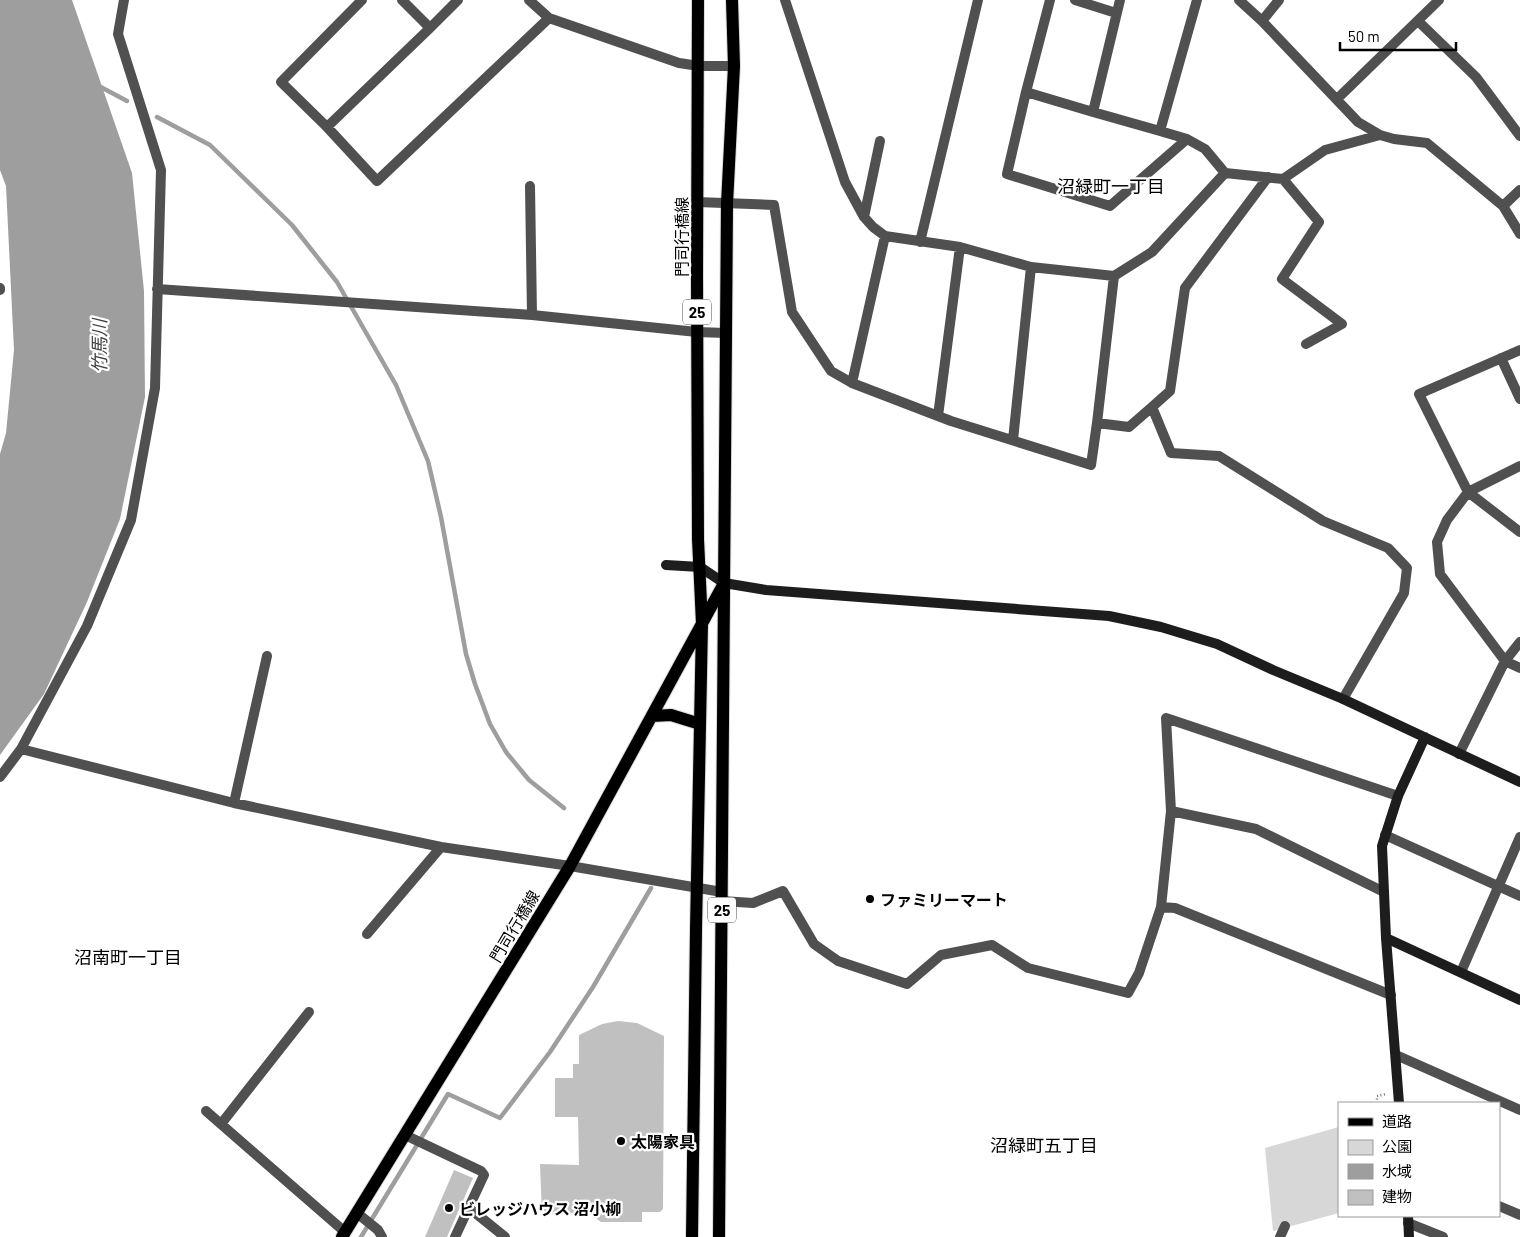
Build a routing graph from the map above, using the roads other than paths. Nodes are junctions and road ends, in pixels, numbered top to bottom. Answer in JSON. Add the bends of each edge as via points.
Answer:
{"nodes":[{"id":1,"x":124,"y":0,"type":"edge"},
{"id":2,"x":362,"y":0,"type":"edge"},
{"id":3,"x":402,"y":0,"type":"edge"},
{"id":4,"x":458,"y":0,"type":"edge"},
{"id":5,"x":529,"y":0,"type":"edge"},
{"id":6,"x":698,"y":0,"type":"edge"},
{"id":7,"x":732,"y":0,"type":"edge"},
{"id":8,"x":785,"y":0,"type":"edge"},
{"id":9,"x":978,"y":0,"type":"edge"},
{"id":10,"x":1050,"y":0,"type":"edge"},
{"id":11,"x":1075,"y":0,"type":"edge"},
{"id":12,"x":1120,"y":0,"type":"edge"},
{"id":13,"x":1198,"y":0,"type":"edge"},
{"id":14,"x":1238,"y":0,"type":"edge"},
{"id":15,"x":1279,"y":0,"type":"edge"},
{"id":16,"x":1439,"y":0,"type":"edge"},
{"id":17,"x":1116,"y":13,"type":"junction"},
{"id":18,"x":549,"y":18,"type":"junction"},
{"id":19,"x":1418,"y":20,"type":"junction"},
{"id":20,"x":1262,"y":21,"type":"junction"},
{"id":21,"x":430,"y":28,"type":"junction"},
{"id":22,"x":699,"y":66,"type":"junction"},
{"id":23,"x":734,"y":66,"type":"junction"},
{"id":24,"x":1026,"y":92,"type":"junction"},
{"id":25,"x":1337,"y":99,"type":"junction"},
{"id":26,"x":1093,"y":112,"type":"junction"},
{"id":27,"x":327,"y":127,"type":"junction"},
{"id":28,"x":1160,"y":131,"type":"junction"},
{"id":29,"x":1380,"y":135,"type":"junction"},
{"id":30,"x":1520,"y":136,"type":"edge"},
{"id":31,"x":1187,"y":139,"type":"junction"},
{"id":32,"x":880,"y":141,"type":"dead end"},
{"id":33,"x":1225,"y":173,"type":"junction"},
{"id":34,"x":1268,"y":177,"type":"junction"},
{"id":35,"x":1283,"y":179,"type":"junction"},
{"id":36,"x":530,"y":186,"type":"dead end"},
{"id":37,"x":1520,"y":190,"type":"edge"},
{"id":38,"x":697,"y":202,"type":"junction"},
{"id":39,"x":727,"y":204,"type":"junction"},
{"id":40,"x":1503,"y":206,"type":"junction"},
{"id":41,"x":864,"y":217,"type":"junction"},
{"id":42,"x":1520,"y":234,"type":"edge"},
{"id":43,"x":885,"y":236,"type":"junction"},
{"id":44,"x":920,"y":242,"type":"junction"},
{"id":45,"x":960,"y":247,"type":"junction"},
{"id":46,"x":1031,"y":267,"type":"junction"},
{"id":47,"x":1114,"y":276,"type":"junction"},
{"id":48,"x":157,"y":289,"type":"junction"},
{"id":49,"x":532,"y":315,"type":"junction"},
{"id":50,"x":697,"y":332,"type":"junction"},
{"id":51,"x":726,"y":333,"type":"junction"},
{"id":52,"x":1306,"y":344,"type":"dead end"},
{"id":53,"x":1520,"y":350,"type":"edge"},
{"id":54,"x":1501,"y":358,"type":"junction"},
{"id":55,"x":852,"y":383,"type":"junction"},
{"id":56,"x":1520,"y":399,"type":"edge"},
{"id":57,"x":1152,"y":407,"type":"junction"},
{"id":58,"x":938,"y":416,"type":"junction"},
{"id":59,"x":1097,"y":424,"type":"junction"},
{"id":60,"x":1013,"y":440,"type":"junction"},
{"id":61,"x":1520,"y":466,"type":"edge"},
{"id":62,"x":1468,"y":492,"type":"junction"},
{"id":63,"x":1520,"y":532,"type":"edge"},
{"id":64,"x":666,"y":565,"type":"dead end"},
{"id":65,"x":700,"y":568,"type":"junction"},
{"id":66,"x":724,"y":583,"type":"junction"},
{"id":67,"x":702,"y":624,"type":"junction"},
{"id":68,"x":1520,"y":642,"type":"edge"},
{"id":69,"x":267,"y":656,"type":"dead end"},
{"id":70,"x":1505,"y":661,"type":"junction"},
{"id":71,"x":1520,"y":668,"type":"edge"},
{"id":72,"x":1343,"y":699,"type":"junction"},
{"id":73,"x":652,"y":716,"type":"junction"},
{"id":74,"x":700,"y":724,"type":"junction"},
{"id":75,"x":1426,"y":737,"type":"junction"},
{"id":76,"x":21,"y":749,"type":"junction"},
{"id":77,"x":1459,"y":754,"type":"junction"},
{"id":78,"x":0,"y":777,"type":"edge"},
{"id":79,"x":1520,"y":782,"type":"edge"},
{"id":80,"x":1398,"y":796,"type":"junction"},
{"id":81,"x":234,"y":803,"type":"junction"},
{"id":82,"x":1172,"y":811,"type":"junction"},
{"id":83,"x":1385,"y":836,"type":"junction"},
{"id":84,"x":1520,"y":837,"type":"edge"},
{"id":85,"x":441,"y":847,"type":"junction"},
{"id":86,"x":570,"y":866,"type":"junction"},
{"id":87,"x":1499,"y":887,"type":"junction"},
{"id":88,"x":696,"y":888,"type":"junction"},
{"id":89,"x":1384,"y":892,"type":"junction"},
{"id":90,"x":722,"y":896,"type":"junction"},
{"id":91,"x":1520,"y":896,"type":"edge"},
{"id":92,"x":1161,"y":907,"type":"junction"},
{"id":93,"x":368,"y":934,"type":"dead end"},
{"id":94,"x":1386,"y":938,"type":"junction"},
{"id":95,"x":1461,"y":972,"type":"junction"},
{"id":96,"x":1390,"y":995,"type":"junction"},
{"id":97,"x":1520,"y":1000,"type":"edge"},
{"id":98,"x":309,"y":1012,"type":"dead end"},
{"id":99,"x":1396,"y":1055,"type":"junction"},
{"id":100,"x":1399,"y":1102,"type":"edge"},
{"id":101,"x":1520,"y":1110,"type":"edge"},
{"id":102,"x":206,"y":1111,"type":"dead end"},
{"id":103,"x":221,"y":1124,"type":"junction"},
{"id":104,"x":409,"y":1137,"type":"junction"},
{"id":105,"x":1500,"y":1206,"type":"edge"},
{"id":106,"x":468,"y":1207,"type":"junction"},
{"id":107,"x":1520,"y":1215,"type":"edge"},
{"id":108,"x":361,"y":1216,"type":"junction"},
{"id":109,"x":1408,"y":1219,"type":"edge"},
{"id":110,"x":1285,"y":1226,"type":"dead end"},
{"id":111,"x":344,"y":1235,"type":"edge"},
{"id":112,"x":382,"y":1237,"type":"edge"},
{"id":113,"x":454,"y":1237,"type":"edge"},
{"id":114,"x":505,"y":1237,"type":"edge"},
{"id":115,"x":692,"y":1237,"type":"edge"},
{"id":116,"x":720,"y":1237,"type":"edge"},
{"id":117,"x":1280,"y":1237,"type":"edge"},
{"id":118,"x":1409,"y":1237,"type":"edge"},
{"id":119,"x":1443,"y":1237,"type":"edge"}],
"edges":[{"from":1,"to":48,"type":"street","via":[[118,34],[161,170]]},
{"from":2,"to":27,"type":"street","via":[[281,82]]},
{"from":3,"to":21,"type":"street"},
{"from":4,"to":21,"type":"street"},
{"from":5,"to":18,"type":"street"},
{"from":6,"to":22,"type":"main road","name":"門司行橋線","number":"25"},
{"from":7,"to":23,"type":"main road","name":"門司行橋線","number":"25"},
{"from":8,"to":41,"type":"street","via":[[845,182]]},
{"from":9,"to":44,"type":"street"},
{"from":10,"to":24,"type":"street"},
{"from":11,"to":17,"type":"street"},
{"from":12,"to":17,"type":"street"},
{"from":13,"to":28,"type":"street"},
{"from":14,"to":20,"type":"street"},
{"from":15,"to":20,"type":"street"},
{"from":16,"to":19,"type":"street"},
{"from":17,"to":26,"type":"street"},
{"from":18,"to":22,"type":"street"},
{"from":18,"to":27,"type":"street","via":[[377,181]]},
{"from":19,"to":25,"type":"street"},
{"from":19,"to":30,"type":"street","via":[[1476,78]]},
{"from":20,"to":25,"type":"street"},
{"from":21,"to":27,"type":"street"},
{"from":22,"to":23,"type":"street"},
{"from":22,"to":38,"type":"main road","name":"門司行橋線","number":"25"},
{"from":23,"to":39,"type":"main road","name":"門司行橋線","number":"25"},
{"from":24,"to":26,"type":"street"},
{"from":24,"to":31,"type":"street","via":[[1007,174],[1110,206]]},
{"from":25,"to":29,"type":"street","via":[[1358,122]]},
{"from":26,"to":28,"type":"street"},
{"from":28,"to":31,"type":"street"},
{"from":29,"to":35,"type":"street","via":[[1325,150]]},
{"from":29,"to":40,"type":"street","via":[[1427,143]]},
{"from":31,"to":33,"type":"street","via":[[1205,149]]},
{"from":32,"to":41,"type":"street"},
{"from":33,"to":34,"type":"street"},
{"from":33,"to":47,"type":"street","via":[[1152,252]]},
{"from":34,"to":35,"type":"street"},
{"from":34,"to":57,"type":"street","via":[[1185,288],[1170,391]]},
{"from":35,"to":52,"type":"street","via":[[1319,222],[1282,279],[1342,324]]},
{"from":36,"to":49,"type":"street"},
{"from":37,"to":40,"type":"street"},
{"from":38,"to":39,"type":"street"},
{"from":38,"to":50,"type":"main road","name":"門司行橋線","number":"25"},
{"from":39,"to":51,"type":"main road","name":"門司行橋線","number":"25"},
{"from":39,"to":55,"type":"street","via":[[774,205],[792,312],[831,371]]},
{"from":40,"to":42,"type":"street"},
{"from":41,"to":43,"type":"street"},
{"from":43,"to":44,"type":"street"},
{"from":43,"to":55,"type":"street"},
{"from":44,"to":45,"type":"street"},
{"from":45,"to":46,"type":"street"},
{"from":45,"to":58,"type":"street"},
{"from":46,"to":47,"type":"street"},
{"from":46,"to":60,"type":"street"},
{"from":47,"to":59,"type":"street"},
{"from":48,"to":49,"type":"street"},
{"from":48,"to":76,"type":"street","via":[[155,388],[131,520],[87,626]]},
{"from":49,"to":50,"type":"street"},
{"from":50,"to":51,"type":"street"},
{"from":50,"to":65,"type":"main road","name":"門司行橋線","number":"25"},
{"from":51,"to":66,"type":"main road","name":"門司行橋線","number":"25"},
{"from":53,"to":54,"type":"street"},
{"from":54,"to":56,"type":"street"},
{"from":54,"to":62,"type":"street","via":[[1419,394]]},
{"from":55,"to":58,"type":"street"},
{"from":57,"to":59,"type":"street","via":[[1128,427]]},
{"from":57,"to":72,"type":"street","via":[[1171,453],[1219,456],[1322,521],[1388,548],[1407,568],[1404,593]]},
{"from":58,"to":60,"type":"street"},
{"from":59,"to":60,"type":"street","via":[[1091,465]]},
{"from":61,"to":62,"type":"street"},
{"from":62,"to":63,"type":"street"},
{"from":62,"to":70,"type":"street","via":[[1447,520],[1437,542],[1440,574]]},
{"from":64,"to":65,"type":"street"},
{"from":65,"to":66,"type":"street"},
{"from":65,"to":67,"type":"main road","name":"門司行橋線","number":"25"},
{"from":66,"to":67,"type":"main road","name":"門司行橋線","number":"25"},
{"from":66,"to":72,"type":"street","via":[[766,590],[1108,616],[1161,627],[1217,644]]},
{"from":66,"to":90,"type":"main road","name":"門司行橋線","number":"25"},
{"from":67,"to":73,"type":"main road","name":"門司行橋線","number":"25"},
{"from":67,"to":74,"type":"main road","name":"門司行橋線","number":"25"},
{"from":68,"to":70,"type":"street"},
{"from":69,"to":81,"type":"street"},
{"from":70,"to":71,"type":"street"},
{"from":70,"to":77,"type":"street"},
{"from":72,"to":75,"type":"street"},
{"from":73,"to":74,"type":"main road","via":[[672,715]]},
{"from":73,"to":86,"type":"main road","name":"門司行橋線","number":"25"},
{"from":74,"to":88,"type":"main road","name":"門司行橋線","number":"25"},
{"from":75,"to":77,"type":"street"},
{"from":75,"to":80,"type":"street"},
{"from":76,"to":78,"type":"street"},
{"from":76,"to":81,"type":"street"},
{"from":77,"to":79,"type":"street"},
{"from":80,"to":82,"type":"street","via":[[1166,718]]},
{"from":80,"to":83,"type":"street"},
{"from":81,"to":85,"type":"street"},
{"from":82,"to":89,"type":"street","via":[[1256,829]]},
{"from":82,"to":92,"type":"street"},
{"from":83,"to":87,"type":"street"},
{"from":83,"to":89,"type":"street","via":[[1382,846]]},
{"from":84,"to":87,"type":"street"},
{"from":85,"to":86,"type":"street"},
{"from":85,"to":93,"type":"street"},
{"from":86,"to":88,"type":"street"},
{"from":86,"to":104,"type":"main road","name":"門司行橋線","number":"25"},
{"from":87,"to":91,"type":"street"},
{"from":87,"to":95,"type":"street"},
{"from":88,"to":90,"type":"street"},
{"from":88,"to":115,"type":"main road","name":"門司行橋線","number":"25"},
{"from":89,"to":94,"type":"street"},
{"from":90,"to":92,"type":"street","via":[[753,903],[783,890],[814,944],[838,961],[907,984],[941,955],[992,945],[1028,968],[1128,993],[1139,973]]},
{"from":90,"to":116,"type":"main road","name":"門司行橋線","number":"25"},
{"from":92,"to":96,"type":"street","via":[[1175,908]]},
{"from":94,"to":95,"type":"street"},
{"from":94,"to":96,"type":"street"},
{"from":95,"to":97,"type":"street"},
{"from":96,"to":99,"type":"street"},
{"from":98,"to":103,"type":"street"},
{"from":99,"to":100,"type":"street"},
{"from":99,"to":101,"type":"street"},
{"from":102,"to":103,"type":"street"},
{"from":103,"to":111,"type":"street"},
{"from":104,"to":106,"type":"street","via":[[481,1171],[484,1175]]},
{"from":104,"to":108,"type":"main road","name":"門司行橋線","number":"25"},
{"from":105,"to":107,"type":"street"},
{"from":106,"to":113,"type":"street"},
{"from":106,"to":114,"type":"street"},
{"from":108,"to":111,"type":"main road","name":"門司行橋線","number":"25"},
{"from":108,"to":112,"type":"street"},
{"from":109,"to":118,"type":"street"},
{"from":109,"to":119,"type":"street"},
{"from":110,"to":117,"type":"street"}]}
